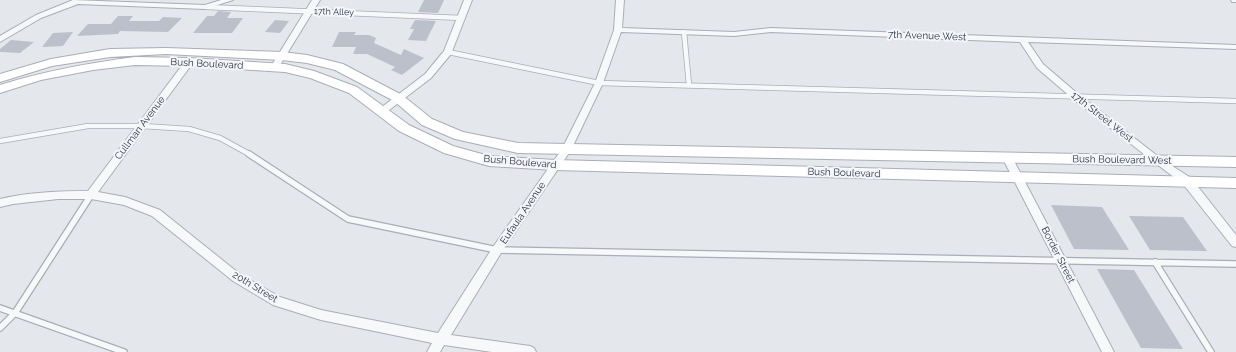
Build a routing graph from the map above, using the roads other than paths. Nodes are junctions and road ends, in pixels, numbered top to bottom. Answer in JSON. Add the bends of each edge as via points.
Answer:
{"nodes":[{"id":1,"x":84,"y":0,"type":"edge"},
{"id":2,"x":229,"y":0,"type":"edge"},
{"id":3,"x":316,"y":0,"type":"edge"},
{"id":4,"x":468,"y":0,"type":"edge"},
{"id":5,"x":620,"y":0,"type":"edge"},
{"id":6,"x":76,"y":2,"type":"junction"},
{"id":7,"x":205,"y":7,"type":"junction"},
{"id":8,"x":309,"y":12,"type":"junction"},
{"id":9,"x":462,"y":18,"type":"junction"},
{"id":10,"x":618,"y":30,"type":"junction"},
{"id":11,"x":684,"y":32,"type":"junction"},
{"id":12,"x":1022,"y":39,"type":"junction"},
{"id":13,"x":0,"y":40,"type":"edge"},
{"id":14,"x":1236,"y":47,"type":"edge"},
{"id":15,"x":448,"y":52,"type":"junction"},
{"id":16,"x":282,"y":56,"type":"junction"},
{"id":17,"x":190,"y":62,"type":"junction"},
{"id":18,"x":274,"y":68,"type":"junction"},
{"id":19,"x":0,"y":78,"type":"edge"},
{"id":20,"x":599,"y":83,"type":"junction"},
{"id":21,"x":689,"y":86,"type":"junction"},
{"id":22,"x":0,"y":89,"type":"edge"},
{"id":23,"x":1075,"y":96,"type":"junction"},
{"id":24,"x":398,"y":98,"type":"junction"},
{"id":25,"x":1236,"y":101,"type":"edge"},
{"id":26,"x":381,"y":112,"type":"junction"},
{"id":27,"x":142,"y":126,"type":"junction"},
{"id":28,"x":0,"y":141,"type":"edge"},
{"id":29,"x":566,"y":150,"type":"junction"},
{"id":30,"x":1007,"y":157,"type":"junction"},
{"id":31,"x":1157,"y":160,"type":"junction"},
{"id":32,"x":1236,"y":162,"type":"edge"},
{"id":33,"x":555,"y":165,"type":"junction"},
{"id":34,"x":1018,"y":177,"type":"junction"},
{"id":35,"x":1187,"y":181,"type":"junction"},
{"id":36,"x":1236,"y":182,"type":"edge"},
{"id":37,"x":91,"y":194,"type":"junction"},
{"id":38,"x":0,"y":203,"type":"edge"},
{"id":39,"x":1236,"y":243,"type":"edge"},
{"id":40,"x":497,"y":250,"type":"junction"},
{"id":41,"x":1061,"y":260,"type":"junction"},
{"id":42,"x":1155,"y":262,"type":"junction"},
{"id":43,"x":1236,"y":264,"type":"edge"},
{"id":44,"x":0,"y":308,"type":"edge"},
{"id":45,"x":16,"y":313,"type":"junction"},
{"id":46,"x":0,"y":328,"type":"edge"},
{"id":47,"x":442,"y":339,"type":"junction"},
{"id":48,"x":124,"y":352,"type":"edge"},
{"id":49,"x":433,"y":352,"type":"edge"},
{"id":50,"x":530,"y":352,"type":"edge"},
{"id":51,"x":1108,"y":352,"type":"edge"},
{"id":52,"x":1211,"y":352,"type":"edge"}],
"edges":[{"from":1,"to":6,"type":"street"},
{"from":2,"to":7,"type":"street","name":"17th Alley"},
{"from":3,"to":8,"type":"street"},
{"from":4,"to":9,"type":"street"},
{"from":5,"to":10,"type":"street","name":"Eufaula Avenue"},
{"from":6,"to":7,"type":"street","name":"17th Alley"},
{"from":6,"to":13,"type":"street","via":[[25,23]]},
{"from":7,"to":8,"type":"lane","name":"17th Alley"},
{"from":8,"to":9,"type":"lane","name":"17th Alley"},
{"from":8,"to":16,"type":"street"},
{"from":9,"to":15,"type":"street"},
{"from":10,"to":11,"type":"street","name":"7th Avenue West"},
{"from":10,"to":20,"type":"street","name":"Eufaula Avenue"},
{"from":11,"to":12,"type":"street","name":"7th Avenue West","via":[[734,34],[771,30]]},
{"from":11,"to":21,"type":"lane"},
{"from":12,"to":14,"type":"street","name":"7th Avenue West"},
{"from":12,"to":23,"type":"street","name":"17th Street West","via":[[1040,66]]},
{"from":15,"to":20,"type":"lane"},
{"from":15,"to":24,"type":"street","via":[[428,76]]},
{"from":16,"to":18,"type":"street"},
{"from":16,"to":19,"type":"main road","name":"Bush Boulevard","via":[[166,51],[110,53],[51,63]]},
{"from":16,"to":24,"type":"main road","name":"Bush Boulevard","via":[[339,67]]},
{"from":17,"to":18,"type":"main road","name":"Bush Boulevard"},
{"from":17,"to":22,"type":"main road","name":"Bush Boulevard","via":[[135,61],[93,66],[39,77]]},
{"from":17,"to":27,"type":"street","name":"Cullman Avenue"},
{"from":18,"to":26,"type":"main road","name":"Bush Boulevard","via":[[314,75],[353,90]]},
{"from":20,"to":21,"type":"lane"},
{"from":20,"to":29,"type":"street","name":"Eufaula Avenue"},
{"from":21,"to":23,"type":"lane"},
{"from":23,"to":25,"type":"lane"},
{"from":23,"to":31,"type":"street","name":"17th Street West"},
{"from":24,"to":26,"type":"street"},
{"from":24,"to":29,"type":"main road","name":"Bush Boulevard","via":[[427,122],[460,136],[518,148]]},
{"from":26,"to":33,"type":"main road","name":"Bush Boulevard","via":[[404,128],[449,150],[489,161]]},
{"from":27,"to":28,"type":"lane","via":[[88,126]]},
{"from":27,"to":37,"type":"street","name":"Cullman Avenue"},
{"from":27,"to":40,"type":"lane","via":[[189,129],[220,138],[256,158],[348,219]]},
{"from":29,"to":30,"type":"main road","name":"Bush Boulevard"},
{"from":29,"to":33,"type":"street","name":"Eufaula Avenue"},
{"from":30,"to":31,"type":"main road","name":"Bush Boulevard West"},
{"from":30,"to":34,"type":"street","name":"Border Street"},
{"from":31,"to":32,"type":"main road","name":"Bush Boulevard West"},
{"from":31,"to":35,"type":"street","name":"17th Street West"},
{"from":33,"to":34,"type":"main road","name":"Bush Boulevard"},
{"from":33,"to":40,"type":"street","name":"Eufaula Avenue"},
{"from":34,"to":35,"type":"main road","name":"Bush Boulevard West"},
{"from":34,"to":41,"type":"street","name":"Border Street"},
{"from":35,"to":36,"type":"main road","name":"Bush Boulevard West"},
{"from":35,"to":39,"type":"street","name":"17th Street West"},
{"from":37,"to":38,"type":"street","name":"20th Street","via":[[58,195]]},
{"from":37,"to":45,"type":"lane"},
{"from":37,"to":47,"type":"street","name":"20th Street","via":[[125,201],[156,213],[237,278],[277,301],[321,315]]},
{"from":40,"to":41,"type":"lane"},
{"from":40,"to":47,"type":"street","name":"Eufaula Avenue"},
{"from":41,"to":42,"type":"lane"},
{"from":41,"to":51,"type":"street","name":"Border Street"},
{"from":42,"to":43,"type":"lane"},
{"from":42,"to":52,"type":"lane"},
{"from":44,"to":45,"type":"lane"},
{"from":45,"to":46,"type":"lane"},
{"from":45,"to":48,"type":"lane"},
{"from":47,"to":49,"type":"street","name":"Eufaula Avenue"},
{"from":47,"to":50,"type":"street","name":"20th Street"}]}
